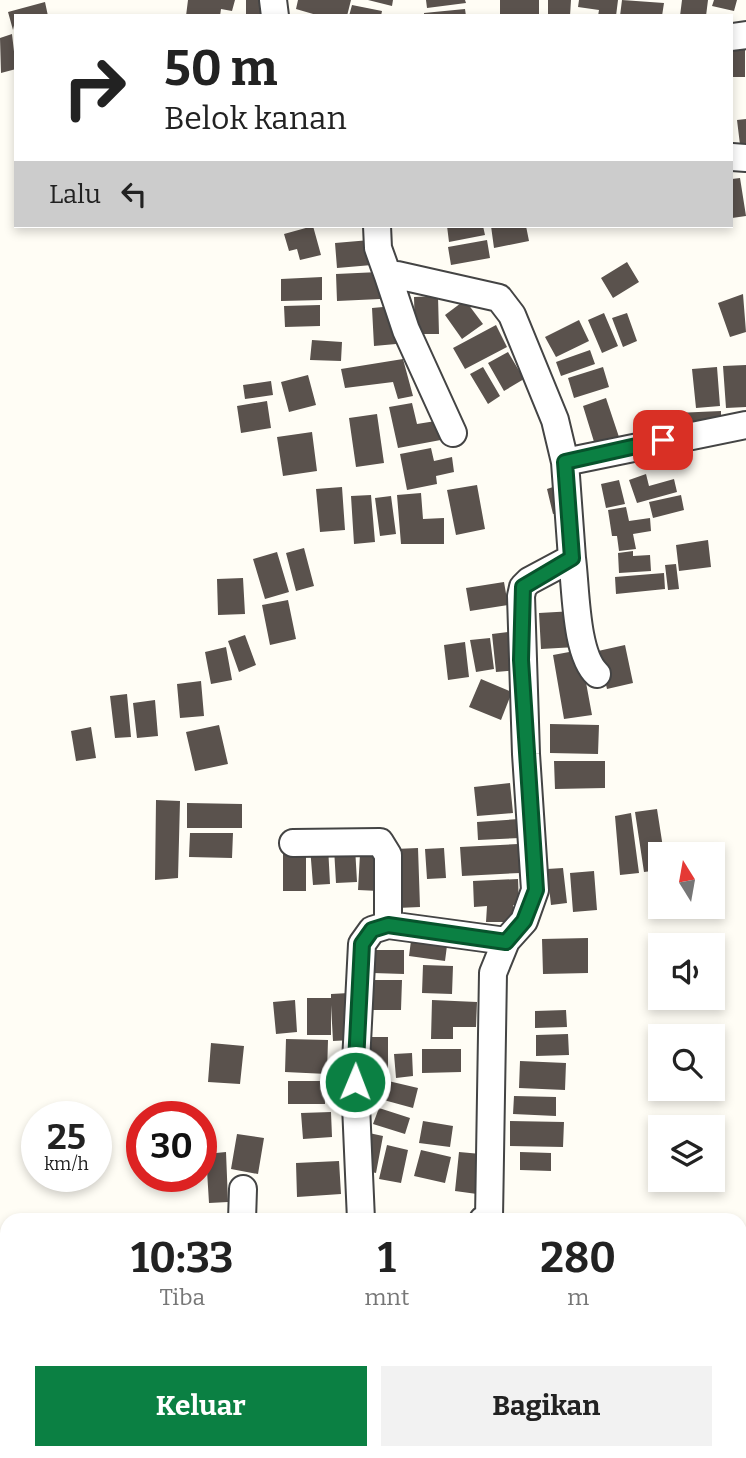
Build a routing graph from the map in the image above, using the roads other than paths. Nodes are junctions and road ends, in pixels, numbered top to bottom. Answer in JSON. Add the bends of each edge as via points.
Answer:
{"nodes":[{"id":1,"x":377,"y":228,"type":"edge"},
{"id":2,"x":388,"y":276,"type":"junction"},
{"id":3,"x":746,"y":425,"type":"edge"},
{"id":4,"x":453,"y":433,"type":"dead end"},
{"id":5,"x":565,"y":462,"type":"junction"},
{"id":6,"x":572,"y":558,"type":"junction"},
{"id":7,"x":597,"y":674,"type":"dead end"},
{"id":8,"x":293,"y":843,"type":"dead end"},
{"id":9,"x":388,"y":925,"type":"junction"},
{"id":10,"x":506,"y":942,"type":"junction"},
{"id":11,"x":243,"y":1189,"type":"dead end"},
{"id":12,"x":242,"y":1213,"type":"edge"},
{"id":13,"x":361,"y":1213,"type":"edge"},
{"id":14,"x":488,"y":1213,"type":"edge"}],
"edges":[{"from":1,"to":2,"type":"street"},
{"from":2,"to":4,"type":"street","via":[[406,330]]},
{"from":2,"to":5,"type":"street","via":[[499,298],[512,315],[555,420]]},
{"from":3,"to":5,"type":"street"},
{"from":5,"to":6,"type":"street"},
{"from":6,"to":7,"type":"street","via":[[585,654]]},
{"from":6,"to":10,"type":"street","via":[[529,581],[521,596],[536,890],[524,921]]},
{"from":8,"to":9,"type":"street","via":[[384,845]]},
{"from":9,"to":10,"type":"street"},
{"from":9,"to":13,"type":"street","via":[[372,930],[362,944],[355,1082]]},
{"from":10,"to":14,"type":"street","via":[[493,973]]},
{"from":11,"to":12,"type":"street"}]}
